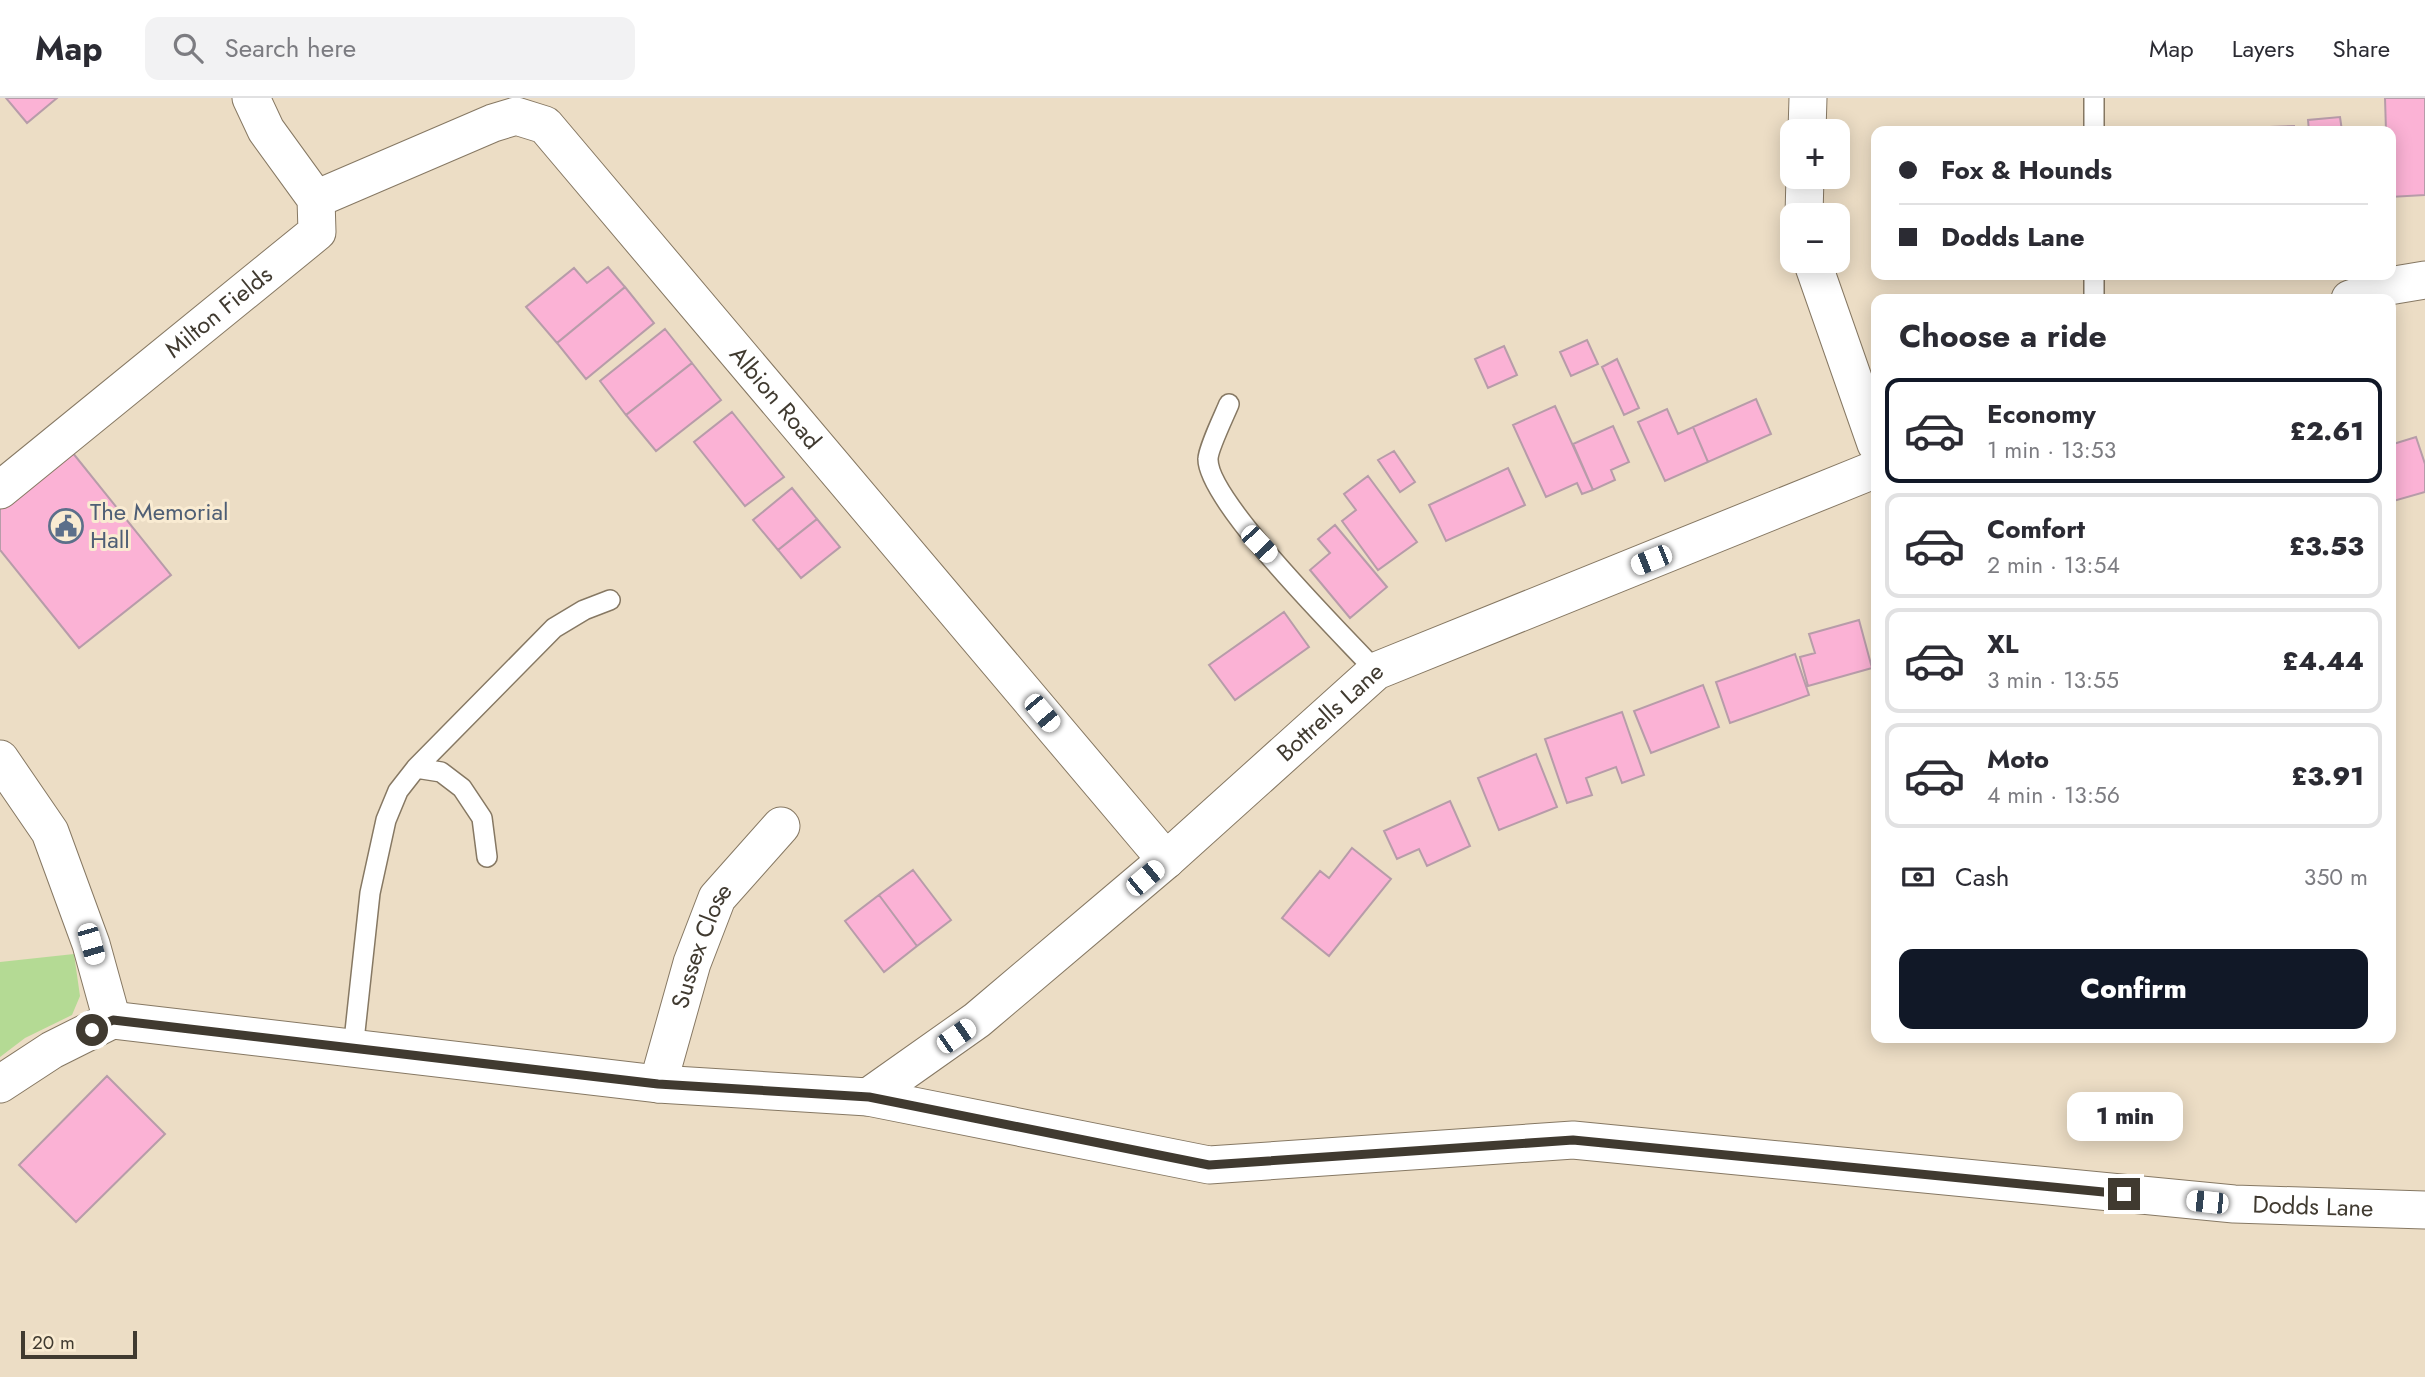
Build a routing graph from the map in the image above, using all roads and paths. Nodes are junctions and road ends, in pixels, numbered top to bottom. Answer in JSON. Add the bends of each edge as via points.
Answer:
{"nodes":[{"id":1,"x":251,"y":98,"type":"edge"},
{"id":2,"x":1808,"y":98,"type":"edge"},
{"id":3,"x":2094,"y":98,"type":"edge"},
{"id":4,"x":1807,"y":119,"type":"edge"},
{"id":5,"x":2094,"y":126,"type":"edge"},
{"id":6,"x":316,"y":199,"type":"junction"},
{"id":7,"x":1816,"y":273,"type":"edge"},
{"id":8,"x":2425,"y":280,"type":"edge"},
{"id":9,"x":2365,"y":294,"type":"edge"},
{"id":10,"x":1229,"y":404,"type":"dead end"},
{"id":11,"x":1871,"y":430,"type":"edge"},
{"id":12,"x":1871,"y":471,"type":"edge"},
{"id":13,"x":0,"y":491,"type":"edge"},
{"id":14,"x":610,"y":600,"type":"dead end"},
{"id":15,"x":1376,"y":671,"type":"junction"},
{"id":16,"x":0,"y":758,"type":"edge"},
{"id":17,"x":416,"y":768,"type":"junction"},
{"id":18,"x":781,"y":826,"type":"dead end"},
{"id":19,"x":487,"y":857,"type":"dead end"},
{"id":20,"x":1166,"y":860,"type":"junction"},
{"id":21,"x":113,"y":1020,"type":"junction"},
{"id":22,"x":353,"y":1050,"type":"junction"},
{"id":23,"x":0,"y":1084,"type":"edge"},
{"id":24,"x":658,"y":1084,"type":"junction"},
{"id":25,"x":869,"y":1097,"type":"junction"},
{"id":26,"x":2425,"y":1210,"type":"edge"}],
"edges":[{"from":1,"to":6,"type":"street","via":[[265,130]]},
{"from":2,"to":4,"type":"street"},
{"from":3,"to":5,"type":"lane"},
{"from":6,"to":13,"type":"street","name":"Milton Fields","via":[[317,232]]},
{"from":6,"to":20,"type":"street","name":"Albion Road","via":[[493,123],[516,116],[545,125]]},
{"from":7,"to":11,"type":"street"},
{"from":8,"to":9,"type":"street"},
{"from":10,"to":15,"type":"lane","via":[[1207,458],[1212,478],[1243,526]]},
{"from":12,"to":15,"type":"street","name":"Bottrells Lane"},
{"from":14,"to":17,"type":"lane","via":[[554,628]]},
{"from":15,"to":20,"type":"street","name":"Bottrells Lane"},
{"from":16,"to":21,"type":"street","via":[[50,832]]},
{"from":17,"to":19,"type":"lane","via":[[441,772],[462,788],[482,818]]},
{"from":17,"to":22,"type":"lane","via":[[398,791],[386,820],[370,893]]},
{"from":18,"to":24,"type":"street","name":"Sussex Close","via":[[717,898],[692,963]]},
{"from":20,"to":25,"type":"street","name":"Bottrells Lane","via":[[977,1020]]},
{"from":21,"to":22,"type":"street","name":"Dodds Lane"},
{"from":21,"to":23,"type":"street","via":[[52,1050]]},
{"from":22,"to":24,"type":"street","name":"Dodds Lane"},
{"from":24,"to":25,"type":"street","name":"Dodds Lane"},
{"from":25,"to":26,"type":"street","name":"Dodds Lane","via":[[1209,1165],[1573,1140],[2235,1204]]}]}
